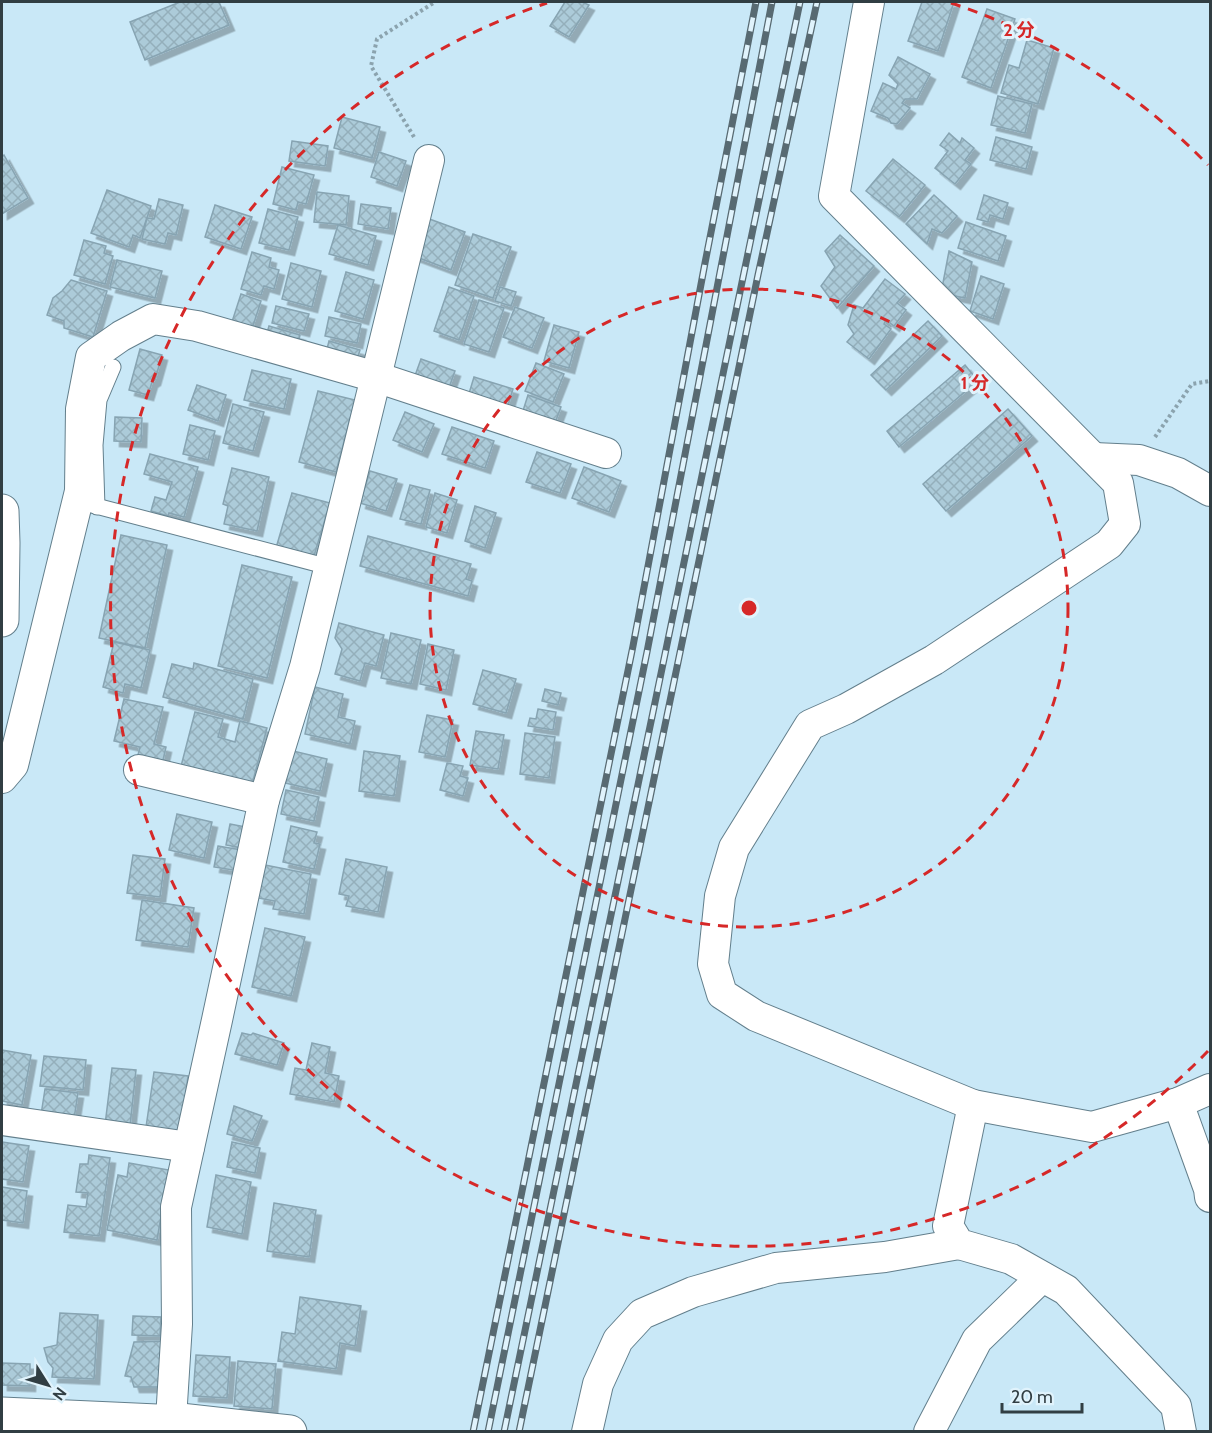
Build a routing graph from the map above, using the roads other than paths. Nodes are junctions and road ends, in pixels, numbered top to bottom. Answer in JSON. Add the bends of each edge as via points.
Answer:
{"nodes":[{"id":1,"x":869,"y":2,"type":"edge"},
{"id":2,"x":429,"y":160,"type":"road end"},
{"id":3,"x":113,"y":367,"type":"dead end"},
{"id":4,"x":376,"y":377,"type":"junction"},
{"id":5,"x":606,"y":453,"type":"dead end"},
{"id":6,"x":1094,"y":458,"type":"junction"},
{"id":7,"x":1210,"y":491,"type":"edge"},
{"id":8,"x":87,"y":504,"type":"junction"},
{"id":9,"x":2,"y":511,"type":"edge"},
{"id":10,"x":329,"y":567,"type":"junction"},
{"id":11,"x":2,"y":620,"type":"edge"},
{"id":12,"x":139,"y":770,"type":"dead end"},
{"id":13,"x":2,"y":778,"type":"edge"},
{"id":14,"x":264,"y":800,"type":"junction"},
{"id":15,"x":1210,"y":1089,"type":"edge"},
{"id":16,"x":1178,"y":1103,"type":"junction"},
{"id":17,"x":973,"y":1105,"type":"junction"},
{"id":18,"x":2,"y":1120,"type":"edge"},
{"id":19,"x":189,"y":1147,"type":"junction"},
{"id":20,"x":1210,"y":1197,"type":"edge"},
{"id":21,"x":959,"y":1244,"type":"junction"},
{"id":22,"x":1042,"y":1276,"type":"junction"},
{"id":23,"x":2,"y":1414,"type":"edge"},
{"id":24,"x":161,"y":1424,"type":"edge"},
{"id":25,"x":290,"y":1431,"type":"edge"},
{"id":26,"x":587,"y":1431,"type":"edge"},
{"id":27,"x":929,"y":1431,"type":"edge"},
{"id":28,"x":1181,"y":1431,"type":"edge"}],
"edges":[{"from":1,"to":6,"type":"street","via":[[834,195]]},
{"from":2,"to":4,"type":"street"},
{"from":3,"to":8,"type":"lane","via":[[99,400]]},
{"from":4,"to":5,"type":"street"},
{"from":4,"to":8,"type":"street","via":[[197,326],[153,319],[91,357],[81,409],[80,491]]},
{"from":4,"to":10,"type":"street"},
{"from":6,"to":7,"type":"street","via":[[1139,460],[1178,473]]},
{"from":6,"to":17,"type":"street","via":[[1118,483],[1125,524],[1109,544],[934,660],[810,725],[734,848],[720,896],[713,964],[722,994],[756,1016]]},
{"from":8,"to":10,"type":"lane"},
{"from":8,"to":13,"type":"street","via":[[13,765]]},
{"from":9,"to":11,"type":"main road"},
{"from":10,"to":14,"type":"street","via":[[305,667]]},
{"from":12,"to":14,"type":"street"},
{"from":14,"to":19,"type":"street"},
{"from":15,"to":16,"type":"street"},
{"from":16,"to":17,"type":"street","via":[[1092,1127]]},
{"from":16,"to":20,"type":"street"},
{"from":17,"to":21,"type":"street","via":[[948,1226]]},
{"from":18,"to":19,"type":"street"},
{"from":19,"to":24,"type":"street","via":[[176,1207],[177,1324]]},
{"from":21,"to":22,"type":"street","via":[[1011,1259]]},
{"from":21,"to":26,"type":"street","via":[[885,1257],[776,1268],[693,1292],[642,1314],[618,1340],[598,1384]]},
{"from":22,"to":27,"type":"street","via":[[977,1340]]},
{"from":22,"to":28,"type":"street","via":[[1066,1290],[1176,1406]]},
{"from":23,"to":24,"type":"main road"},
{"from":24,"to":25,"type":"main road"}]}
